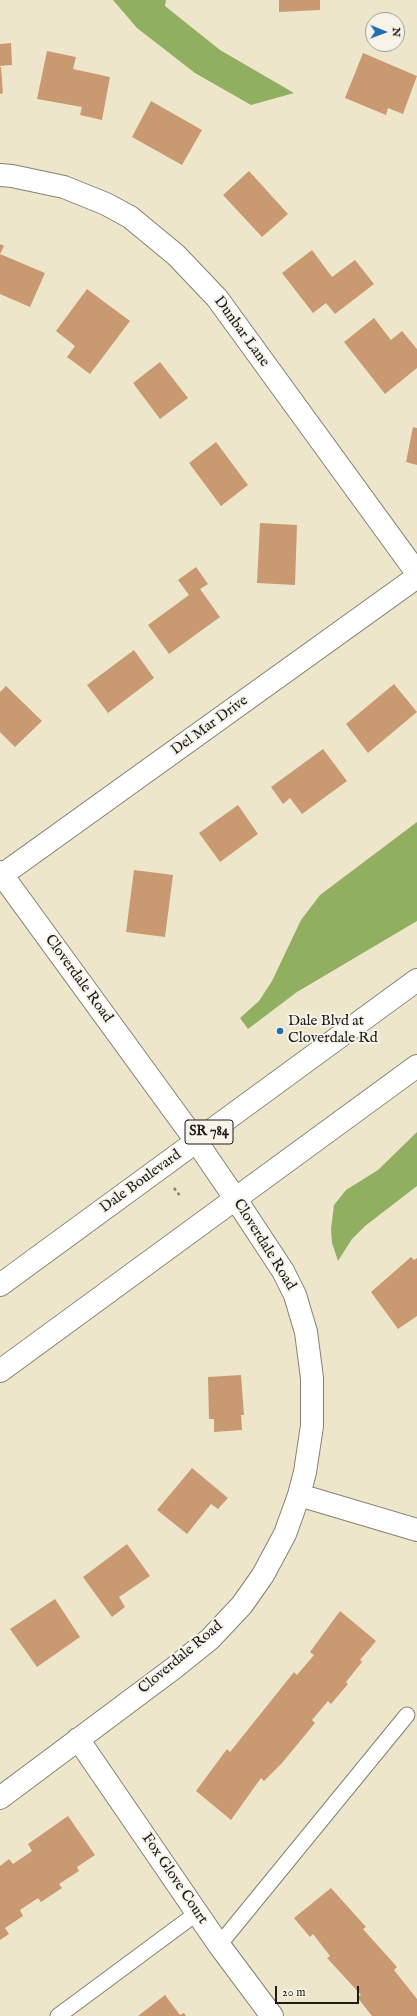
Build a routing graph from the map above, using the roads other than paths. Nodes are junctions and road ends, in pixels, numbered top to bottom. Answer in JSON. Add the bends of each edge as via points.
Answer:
{"nodes":[{"id":1,"x":0,"y":175,"type":"edge"},
{"id":2,"x":417,"y":574,"type":"edge"},
{"id":3,"x":417,"y":577,"type":"edge"},
{"id":4,"x":1,"y":874,"type":"edge"},
{"id":5,"x":417,"y":980,"type":"edge"},
{"id":6,"x":417,"y":1066,"type":"edge"},
{"id":7,"x":196,"y":1141,"type":"junction"},
{"id":8,"x":235,"y":1198,"type":"junction"},
{"id":9,"x":0,"y":1285,"type":"edge"},
{"id":10,"x":0,"y":1371,"type":"edge"},
{"id":11,"x":299,"y":1495,"type":"junction"},
{"id":12,"x":416,"y":1524,"type":"edge"},
{"id":13,"x":407,"y":1715,"type":"dead end"},
{"id":14,"x":78,"y":1739,"type":"junction"},
{"id":15,"x":0,"y":1798,"type":"edge"},
{"id":16,"x":197,"y":1913,"type":"junction"},
{"id":17,"x":219,"y":1945,"type":"junction"},
{"id":18,"x":58,"y":2016,"type":"edge"},
{"id":19,"x":272,"y":2016,"type":"edge"}],
"edges":[{"from":1,"to":2,"type":"street","name":"Dunbar Lane","via":[[64,188],[106,204],[130,217],[176,255],[217,298]]},
{"from":3,"to":4,"type":"street","name":"Del Mar Drive"},
{"from":4,"to":7,"type":"street","name":"Cloverdale Road"},
{"from":5,"to":7,"type":"street","name":"Dale Boulevard","number":"SR 784"},
{"from":6,"to":8,"type":"street"},
{"from":7,"to":8,"type":"street","name":"Cloverdale Road"},
{"from":7,"to":9,"type":"street","name":"Dale Boulevard","number":"SR 784"},
{"from":8,"to":10,"type":"street"},
{"from":8,"to":11,"type":"street","name":"Cloverdale Road","via":[[283,1271],[295,1295],[306,1332],[312,1378],[312,1426]]},
{"from":11,"to":12,"type":"street"},
{"from":11,"to":14,"type":"street","name":"Cloverdale Road","via":[[285,1534],[263,1575],[242,1605],[210,1638]]},
{"from":13,"to":17,"type":"lane"},
{"from":14,"to":15,"type":"street","name":"Cloverdale Road"},
{"from":14,"to":16,"type":"street","name":"Fox Glove Court"},
{"from":16,"to":17,"type":"street","name":"Fox Glove Court"},
{"from":16,"to":18,"type":"lane"},
{"from":17,"to":19,"type":"street","name":"Fox Glove Court"}]}
